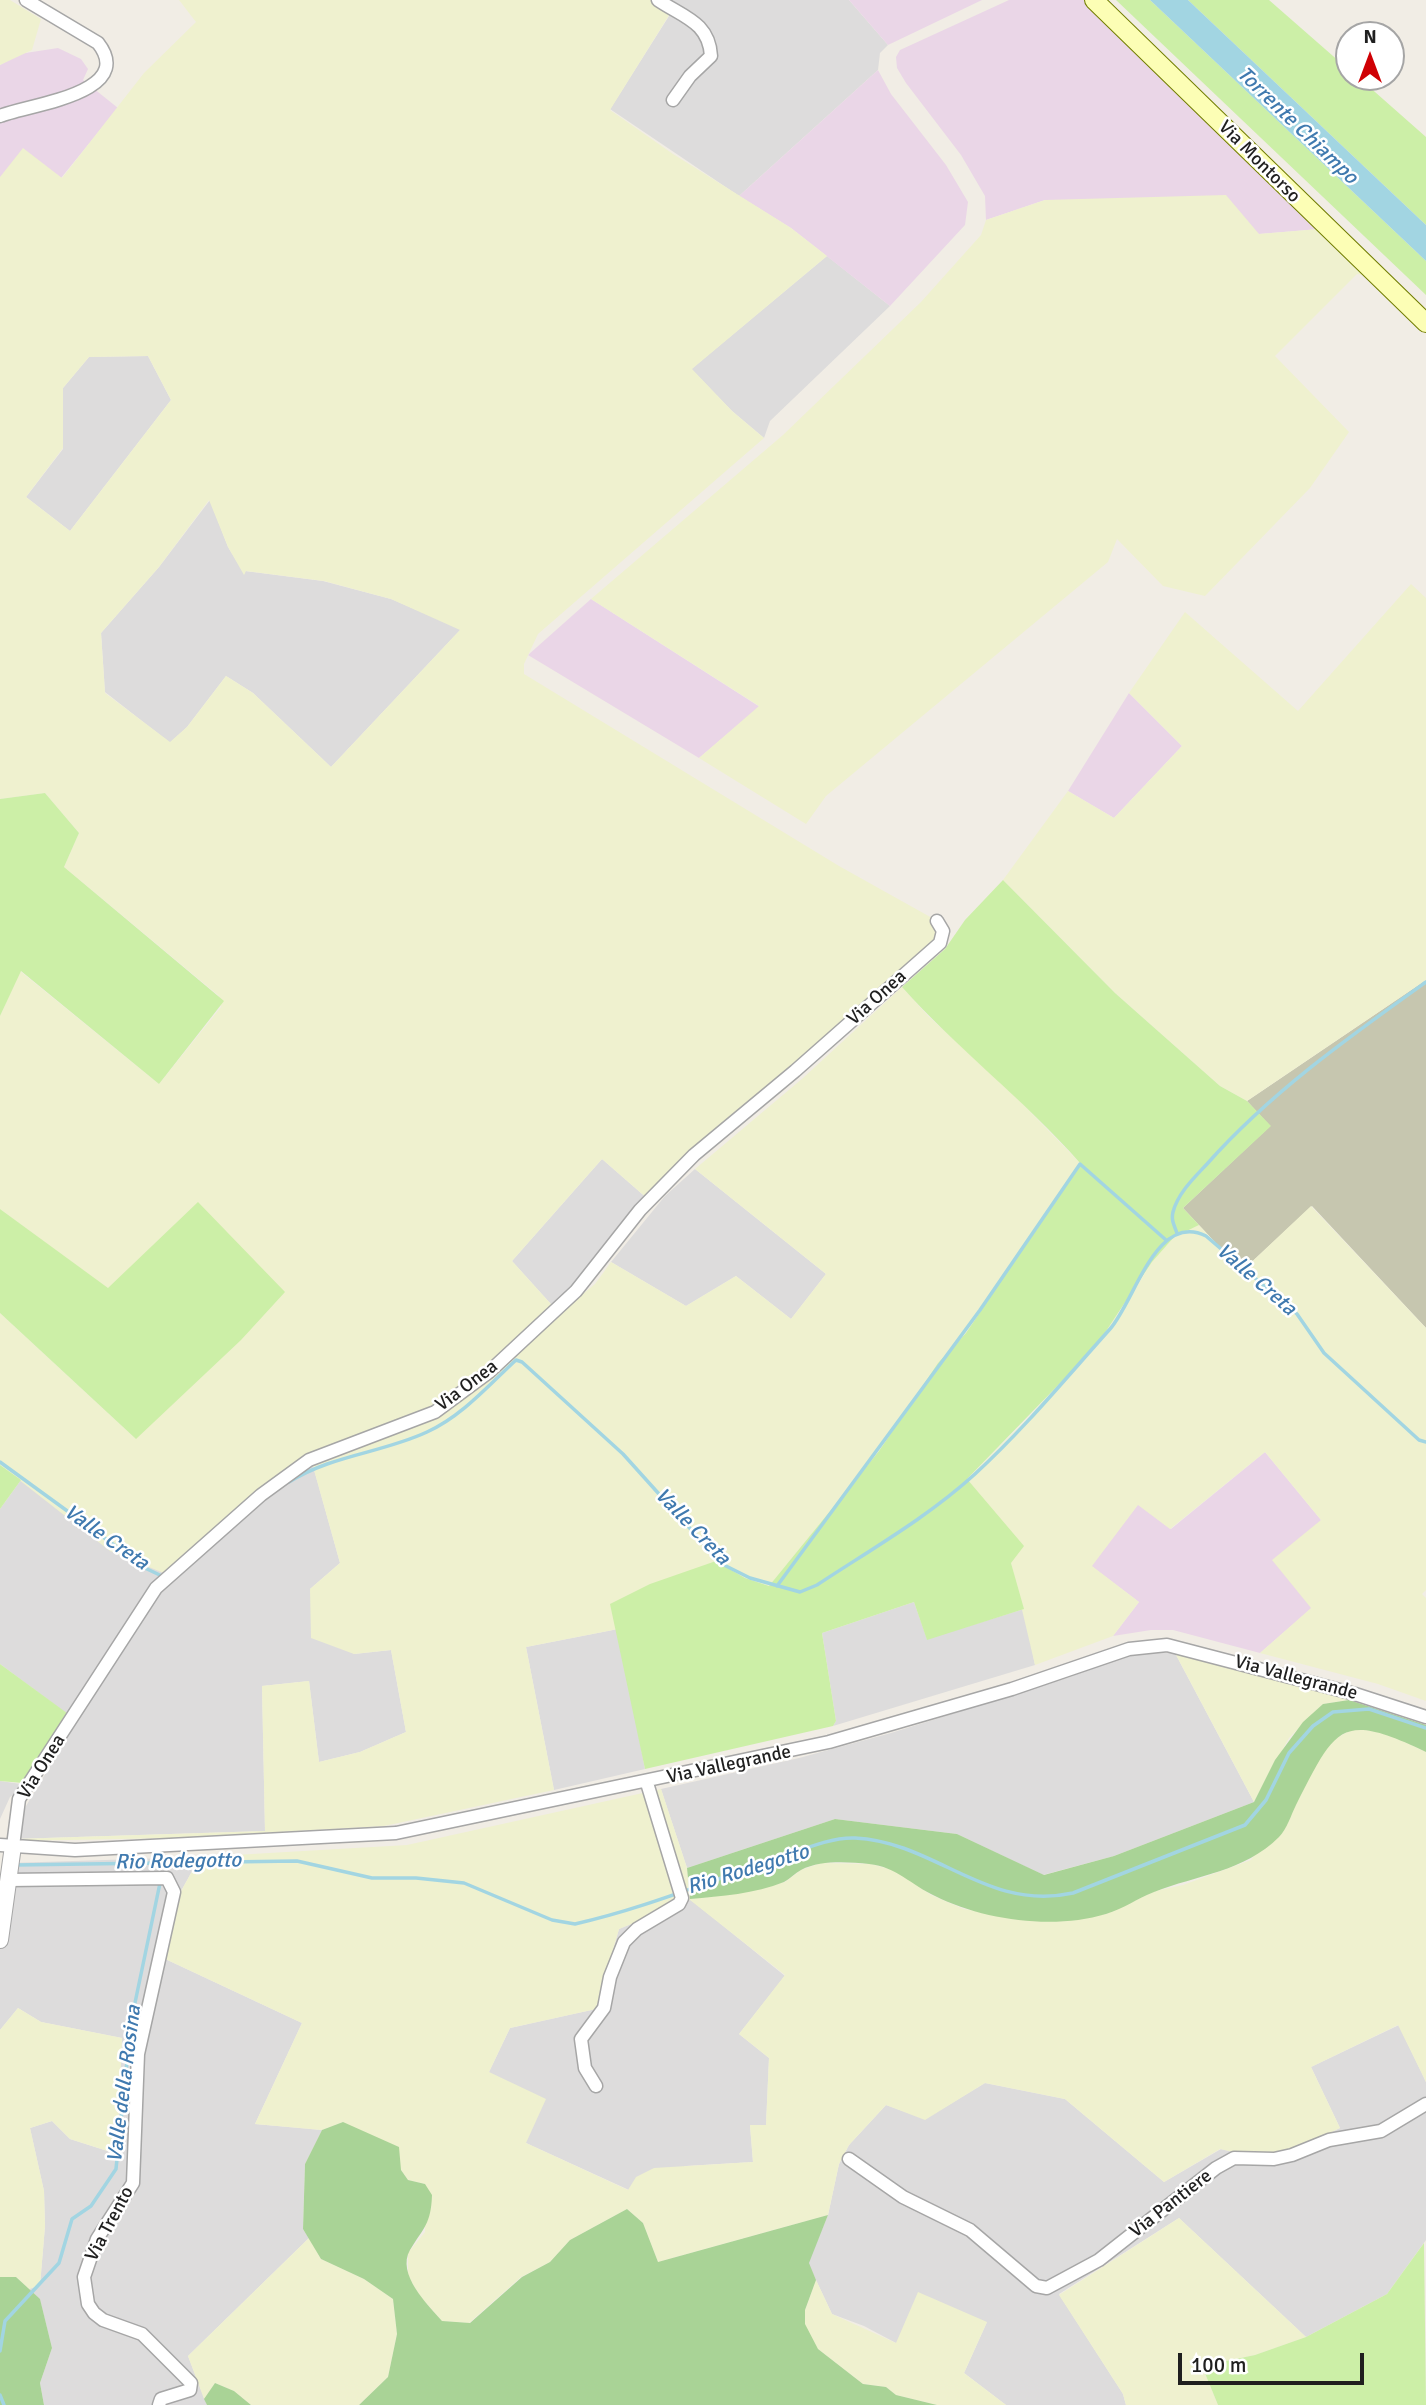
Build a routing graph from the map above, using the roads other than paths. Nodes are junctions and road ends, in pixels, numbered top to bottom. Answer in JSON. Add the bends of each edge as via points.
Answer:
{"nodes":[{"id":1,"x":26,"y":0,"type":"edge"},
{"id":2,"x":658,"y":0,"type":"edge"},
{"id":3,"x":1094,"y":0,"type":"edge"},
{"id":4,"x":673,"y":100,"type":"dead end"},
{"id":5,"x":0,"y":116,"type":"edge"},
{"id":6,"x":1426,"y":323,"type":"edge"},
{"id":7,"x":937,"y":921,"type":"dead end"},
{"id":8,"x":1426,"y":1717,"type":"edge"},
{"id":9,"x":647,"y":1783,"type":"junction"},
{"id":10,"x":8,"y":1849,"type":"edge"},
{"id":11,"x":8,"y":1877,"type":"junction"},
{"id":12,"x":0,"y":1940,"type":"edge"},
{"id":13,"x":596,"y":2086,"type":"dead end"},
{"id":14,"x":1426,"y":2104,"type":"edge"},
{"id":15,"x":849,"y":2159,"type":"dead end"},
{"id":16,"x":159,"y":2405,"type":"edge"}],
"edges":[{"from":1,"to":5,"type":"street","via":[[97,43],[105,52],[106,64],[101,76],[62,101]]},
{"from":2,"to":4,"type":"street","via":[[695,22],[710,39],[711,56]]},
{"from":3,"to":6,"type":"main road","name":"Via Montorso"},
{"from":7,"to":10,"type":"street","name":"Via Onea","via":[[943,931],[940,943],[694,1155],[640,1210],[576,1291],[489,1372],[435,1412],[309,1460],[261,1495],[156,1588],[19,1800]]},
{"from":8,"to":9,"type":"street","name":"Via Vallegrande","via":[[1340,1689],[1167,1645],[1129,1648],[1012,1689],[829,1742]]},
{"from":9,"to":10,"type":"street","name":"Via Vallegrande","via":[[396,1833],[75,1850]]},
{"from":9,"to":13,"type":"street","via":[[680,1892],[679,1904],[624,1942],[604,2008],[581,2039],[585,2068]]},
{"from":10,"to":11,"type":"street"},
{"from":11,"to":12,"type":"street"},
{"from":11,"to":16,"type":"street","name":"Via Trento","via":[[162,1878],[174,1892],[138,2054],[133,2183],[97,2239],[84,2277],[94,2313],[142,2334],[191,2383],[190,2390],[171,2393]]},
{"from":14,"to":15,"type":"street","name":"Via Pantiere","via":[[1381,2131],[1329,2140],[1274,2159],[1234,2158],[1098,2260],[1047,2288],[1037,2286],[970,2230],[903,2197]]}]}
